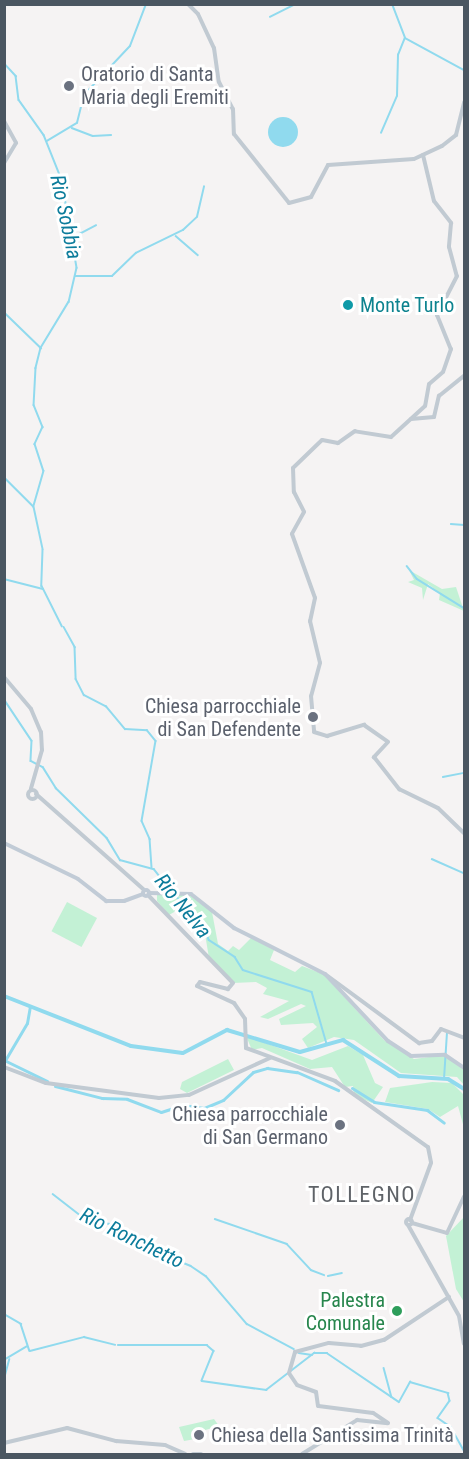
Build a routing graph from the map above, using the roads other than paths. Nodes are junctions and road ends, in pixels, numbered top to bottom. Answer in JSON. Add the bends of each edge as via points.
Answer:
{"nodes":[{"id":1,"x":188,"y":4,"type":"edge"},
{"id":2,"x":465,"y":102,"type":"edge"},
{"id":3,"x":4,"y":121,"type":"edge"},
{"id":4,"x":423,"y":155,"type":"junction"},
{"id":5,"x":4,"y":163,"type":"edge"},
{"id":6,"x":465,"y":376,"type":"edge"},
{"id":7,"x":420,"y":411,"type":"junction"},
{"id":8,"x":410,"y":419,"type":"junction"},
{"id":9,"x":425,"y":419,"type":"junction"},
{"id":10,"x":4,"y":677,"type":"edge"},
{"id":11,"x":465,"y":833,"type":"edge"},
{"id":12,"x":4,"y":843,"type":"edge"},
{"id":13,"x":146,"y":893,"type":"junction"},
{"id":14,"x":325,"y":974,"type":"junction"},
{"id":15,"x":465,"y":1038,"type":"edge"},
{"id":16,"x":258,"y":1054,"type":"junction"},
{"id":17,"x":272,"y":1058,"type":"junction"},
{"id":18,"x":258,"y":1060,"type":"junction"},
{"id":19,"x":248,"y":1065,"type":"junction"},
{"id":20,"x":4,"y":1067,"type":"edge"},
{"id":21,"x":465,"y":1068,"type":"edge"},
{"id":22,"x":465,"y":1197,"type":"edge"},
{"id":23,"x":410,"y":1223,"type":"junction"},
{"id":24,"x":448,"y":1297,"type":"junction"},
{"id":25,"x":465,"y":1344,"type":"edge"},
{"id":26,"x":4,"y":1443,"type":"edge"},
{"id":27,"x":185,"y":1455,"type":"edge"},
{"id":28,"x":193,"y":1455,"type":"edge"},
{"id":29,"x":201,"y":1455,"type":"edge"},
{"id":30,"x":302,"y":1455,"type":"edge"}],
"edges":[{"from":1,"to":4,"type":"street","via":[[198,14],[214,48],[219,82],[233,109],[234,134],[289,203],[311,197],[328,165],[369,165]]},
{"from":2,"to":4,"type":"street","via":[[456,135]]},
{"from":3,"to":5,"type":"street","via":[[16,143]]},
{"from":4,"to":7,"type":"street","via":[[434,201],[452,223],[449,247],[458,273],[438,318],[451,349],[442,372],[429,384]]},
{"from":6,"to":9,"type":"street","via":[[440,393],[436,414]]},
{"from":7,"to":8,"type":"street"},
{"from":7,"to":9,"type":"street"},
{"from":8,"to":9,"type":"street"},
{"from":8,"to":11,"type":"street","via":[[391,437],[355,431],[338,444],[318,441],[293,468],[291,477],[304,512],[292,537],[315,598],[310,621],[320,672],[312,693],[311,723],[319,734],[360,724],[388,742],[374,757],[399,789],[438,808]]},
{"from":10,"to":13,"type":"street","via":[[39,727],[38,765],[27,793],[42,800]]},
{"from":12,"to":13,"type":"main road","via":[[78,879],[106,901],[124,901]]},
{"from":13,"to":14,"type":"main road","via":[[182,891],[234,928]]},
{"from":13,"to":16,"type":"street","via":[[234,985],[228,989],[200,981],[196,986],[232,1001],[245,1026],[242,1036],[246,1048]]},
{"from":14,"to":15,"type":"street","via":[[419,1043],[427,1044],[445,1029]]},
{"from":14,"to":21,"type":"main road","via":[[388,1041],[415,1058],[443,1055]]},
{"from":16,"to":17,"type":"street"},
{"from":16,"to":18,"type":"street"},
{"from":16,"to":19,"type":"street"},
{"from":17,"to":18,"type":"street"},
{"from":17,"to":23,"type":"street","via":[[335,1081],[421,1140],[431,1154]]},
{"from":18,"to":19,"type":"street"},
{"from":19,"to":20,"type":"street","via":[[189,1095],[159,1098],[46,1083]]},
{"from":22,"to":23,"type":"street","via":[[447,1233]]},
{"from":23,"to":24,"type":"street"},
{"from":24,"to":25,"type":"street","via":[[459,1317]]},
{"from":24,"to":30,"type":"street","via":[[392,1335],[367,1345],[329,1343],[300,1349],[292,1356],[290,1375],[297,1385],[316,1392],[322,1408],[366,1412],[388,1421],[386,1425],[375,1419],[357,1420]]},
{"from":26,"to":27,"type":"street","via":[[74,1428],[116,1441],[165,1445]]},
{"from":28,"to":29,"type":"street"}]}
